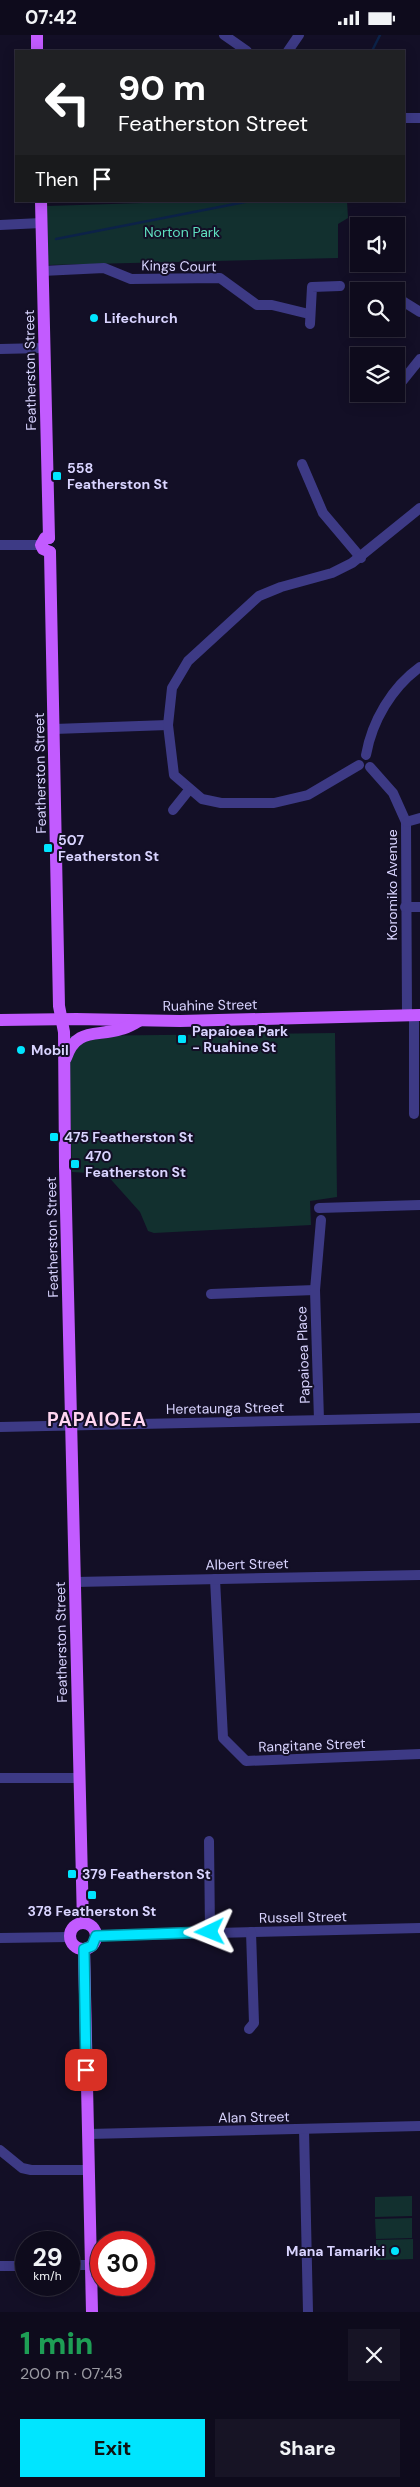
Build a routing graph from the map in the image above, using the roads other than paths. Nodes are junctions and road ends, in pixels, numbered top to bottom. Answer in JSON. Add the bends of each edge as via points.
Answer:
{"nodes":[{"id":1,"x":37,"y":35,"type":"edge"},
{"id":2,"x":224,"y":35,"type":"edge"},
{"id":3,"x":299,"y":35,"type":"edge"},
{"id":4,"x":38,"y":50,"type":"edge"},
{"id":5,"x":246,"y":50,"type":"edge"},
{"id":6,"x":289,"y":50,"type":"edge"},
{"id":7,"x":405,"y":118,"type":"edge"},
{"id":8,"x":420,"y":118,"type":"edge"},
{"id":9,"x":41,"y":202,"type":"edge"},
{"id":10,"x":41,"y":223,"type":"junction"},
{"id":11,"x":0,"y":225,"type":"edge"},
{"id":12,"x":42,"y":271,"type":"junction"},
{"id":13,"x":340,"y":286,"type":"dead end"},
{"id":14,"x":405,"y":303,"type":"edge"},
{"id":15,"x":420,"y":312,"type":"edge"},
{"id":16,"x":44,"y":348,"type":"junction"},
{"id":17,"x":0,"y":349,"type":"edge"},
{"id":18,"x":420,"y":359,"type":"edge"},
{"id":19,"x":405,"y":378,"type":"edge"},
{"id":20,"x":302,"y":464,"type":"dead end"},
{"id":21,"x":420,"y":508,"type":"edge"},
{"id":22,"x":0,"y":545,"type":"edge"},
{"id":23,"x":47,"y":545,"type":"junction"},
{"id":24,"x":361,"y":558,"type":"junction"},
{"id":25,"x":420,"y":667,"type":"edge"},
{"id":26,"x":168,"y":725,"type":"junction"},
{"id":27,"x":54,"y":729,"type":"junction"},
{"id":28,"x":364,"y":766,"type":"junction"},
{"id":29,"x":189,"y":790,"type":"junction"},
{"id":30,"x":173,"y":810,"type":"dead end"},
{"id":31,"x":420,"y":818,"type":"edge"},
{"id":32,"x":406,"y":822,"type":"junction"},
{"id":33,"x":405,"y":907,"type":"junction"},
{"id":34,"x":420,"y":907,"type":"edge"},
{"id":35,"x":414,"y":1015,"type":"edge"},
{"id":36,"x":0,"y":1020,"type":"edge"},
{"id":37,"x":61,"y":1020,"type":"junction"},
{"id":38,"x":141,"y":1020,"type":"junction"},
{"id":39,"x":64,"y":1062,"type":"junction"},
{"id":40,"x":414,"y":1114,"type":"dead end"},
{"id":41,"x":420,"y":1205,"type":"edge"},
{"id":42,"x":320,"y":1208,"type":"dead end"},
{"id":43,"x":321,"y":1220,"type":"dead end"},
{"id":44,"x":314,"y":1290,"type":"junction"},
{"id":45,"x":211,"y":1294,"type":"dead end"},
{"id":46,"x":420,"y":1417,"type":"edge"},
{"id":47,"x":319,"y":1420,"type":"junction"},
{"id":48,"x":71,"y":1425,"type":"junction"},
{"id":49,"x":0,"y":1427,"type":"edge"},
{"id":50,"x":420,"y":1575,"type":"edge"},
{"id":51,"x":215,"y":1579,"type":"junction"},
{"id":52,"x":75,"y":1582,"type":"junction"},
{"id":53,"x":420,"y":1755,"type":"edge"},
{"id":54,"x":80,"y":1777,"type":"junction"},
{"id":55,"x":0,"y":1778,"type":"edge"},
{"id":56,"x":209,"y":1841,"type":"dead end"},
{"id":57,"x":83,"y":1923,"type":"junction"},
{"id":58,"x":420,"y":1928,"type":"edge"},
{"id":59,"x":251,"y":1931,"type":"junction"},
{"id":60,"x":210,"y":1932,"type":"junction"},
{"id":61,"x":96,"y":1936,"type":"junction"},
{"id":62,"x":70,"y":1937,"type":"junction"},
{"id":63,"x":0,"y":1939,"type":"edge"},
{"id":64,"x":84,"y":1949,"type":"junction"},
{"id":65,"x":249,"y":2029,"type":"dead end"},
{"id":66,"x":420,"y":2126,"type":"edge"},
{"id":67,"x":304,"y":2129,"type":"junction"},
{"id":68,"x":88,"y":2134,"type":"junction"},
{"id":69,"x":0,"y":2151,"type":"edge"},
{"id":70,"x":89,"y":2170,"type":"junction"},
{"id":71,"x":90,"y":2231,"type":"edge"},
{"id":72,"x":0,"y":2266,"type":"edge"},
{"id":73,"x":15,"y":2266,"type":"edge"},
{"id":74,"x":92,"y":2296,"type":"edge"},
{"id":75,"x":92,"y":2312,"type":"edge"},
{"id":76,"x":308,"y":2312,"type":"edge"}],
"edges":[{"from":1,"to":4,"type":"main road"},
{"from":2,"to":5,"type":"street"},
{"from":3,"to":6,"type":"street"},
{"from":7,"to":8,"type":"street"},
{"from":9,"to":10,"type":"main road","name":"Featherston Street"},
{"from":10,"to":11,"type":"street"},
{"from":10,"to":12,"type":"main road","name":"Featherston Street"},
{"from":12,"to":13,"type":"street","name":"Kings Court","via":[[104,268],[131,279],[220,278],[257,305],[272,305],[309,319],[312,287]]},
{"from":12,"to":16,"type":"main road","name":"Featherston Street"},
{"from":14,"to":15,"type":"street"},
{"from":16,"to":17,"type":"street"},
{"from":16,"to":23,"type":"main road","name":"Featherston Street"},
{"from":18,"to":19,"type":"street"},
{"from":20,"to":24,"type":"street","via":[[323,513]]},
{"from":21,"to":24,"type":"street"},
{"from":22,"to":23,"type":"street"},
{"from":23,"to":27,"type":"main road","name":"Featherston Street"},
{"from":24,"to":26,"type":"street","via":[[332,573],[268,591],[249,603],[188,661],[172,688]]},
{"from":25,"to":28,"type":"street","via":[[393,692],[370,738],[366,755],[359,759]]},
{"from":26,"to":27,"type":"street"},
{"from":26,"to":29,"type":"street","via":[[174,775]]},
{"from":27,"to":37,"type":"main road","name":"Featherston Street"},
{"from":28,"to":29,"type":"street","via":[[308,795],[285,802],[221,803],[202,799]]},
{"from":28,"to":32,"type":"street","name":"Koromiko Avenue","via":[[393,793]]},
{"from":29,"to":30,"type":"street"},
{"from":31,"to":32,"type":"street"},
{"from":32,"to":33,"type":"street","name":"Koromiko Avenue"},
{"from":33,"to":34,"type":"street"},
{"from":33,"to":35,"type":"street","name":"Koromiko Avenue"},
{"from":35,"to":38,"type":"main road","name":"Ruahine Street"},
{"from":35,"to":40,"type":"street","name":"Koromiko Avenue"},
{"from":36,"to":37,"type":"main road","name":"Ruahine Street"},
{"from":37,"to":38,"type":"main road","name":"Ruahine Street"},
{"from":37,"to":39,"type":"main road","name":"Featherston Street"},
{"from":38,"to":39,"type":"main road","via":[[121,1030],[83,1035],[71,1046]]},
{"from":39,"to":48,"type":"main road","name":"Featherston Street"},
{"from":41,"to":42,"type":"street"},
{"from":43,"to":44,"type":"street","name":"Papaioea Place"},
{"from":44,"to":45,"type":"street","name":"Papaioea Place"},
{"from":44,"to":47,"type":"street","name":"Papaioea Place"},
{"from":46,"to":47,"type":"street","name":"Heretaunga Street"},
{"from":47,"to":48,"type":"street","name":"Heretaunga Street"},
{"from":48,"to":49,"type":"street","name":"Heretaunga Street"},
{"from":48,"to":52,"type":"main road","name":"Featherston Street"},
{"from":50,"to":51,"type":"street","name":"Albert Street"},
{"from":51,"to":52,"type":"street","name":"Albert Street"},
{"from":51,"to":53,"type":"street","name":"Rangitane Street","via":[[223,1738],[246,1761]]},
{"from":52,"to":54,"type":"main road","name":"Featherston Street"},
{"from":54,"to":55,"type":"street"},
{"from":54,"to":57,"type":"main road","name":"Featherston Street"},
{"from":56,"to":60,"type":"street"},
{"from":57,"to":61,"type":"main road","via":[[92,1926]]},
{"from":57,"to":62,"type":"main road","via":[[72,1928]]},
{"from":58,"to":59,"type":"street","name":"Russell Street"},
{"from":59,"to":60,"type":"street","name":"Russell Street"},
{"from":59,"to":65,"type":"street","via":[[254,2023]]},
{"from":60,"to":61,"type":"street","name":"Russell Street"},
{"from":61,"to":64,"type":"main road","via":[[92,1946]]},
{"from":62,"to":63,"type":"street"},
{"from":62,"to":64,"type":"main road","via":[[76,1947]]},
{"from":64,"to":68,"type":"main road"},
{"from":66,"to":67,"type":"street","name":"Alan Street"},
{"from":67,"to":68,"type":"street","name":"Alan Street"},
{"from":67,"to":76,"type":"street"},
{"from":68,"to":70,"type":"main road"},
{"from":69,"to":70,"type":"street","via":[[22,2168],[31,2170]]},
{"from":70,"to":71,"type":"main road"},
{"from":72,"to":73,"type":"street"},
{"from":74,"to":75,"type":"main road"}]}
